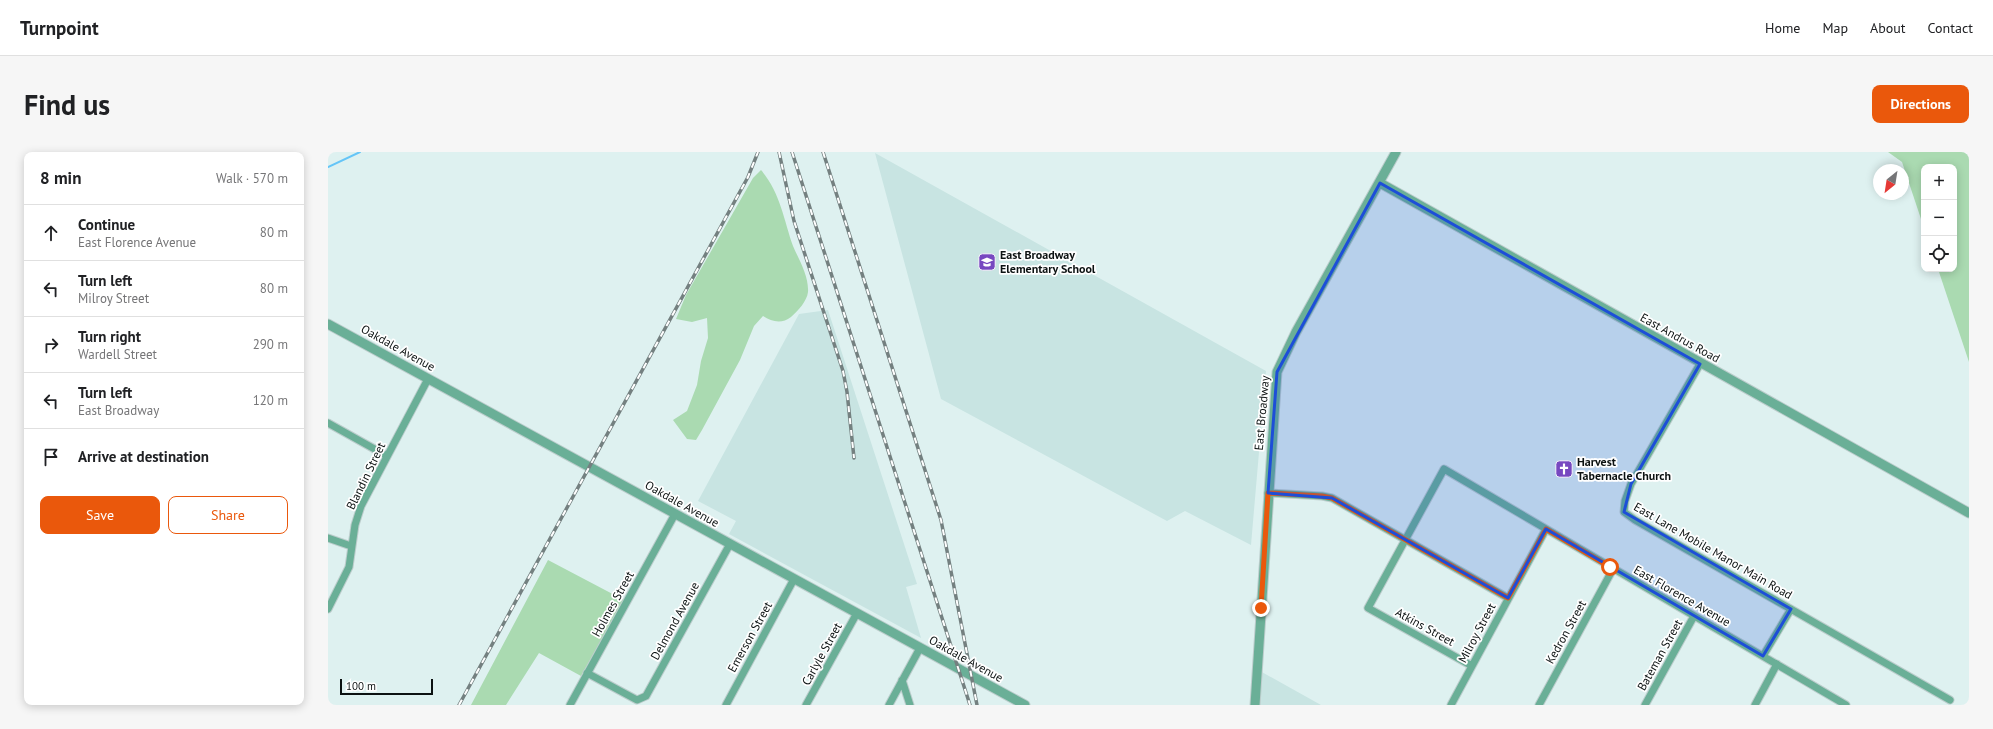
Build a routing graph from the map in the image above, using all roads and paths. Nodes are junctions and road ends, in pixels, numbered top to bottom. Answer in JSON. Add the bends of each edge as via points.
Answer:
{"nodes":[{"id":1,"x":1396,"y":152,"type":"edge"},
{"id":2,"x":1380,"y":183,"type":"junction"},
{"id":3,"x":328,"y":324,"type":"edge"},
{"id":4,"x":1700,"y":364,"type":"junction"},
{"id":5,"x":428,"y":379,"type":"junction"},
{"id":6,"x":328,"y":423,"type":"edge"},
{"id":7,"x":387,"y":456,"type":"junction"},
{"id":8,"x":1268,"y":493,"type":"junction"},
{"id":9,"x":1969,"y":513,"type":"edge"},
{"id":10,"x":675,"y":514,"type":"junction"},
{"id":11,"x":1546,"y":529,"type":"junction"},
{"id":12,"x":328,"y":538,"type":"edge"},
{"id":13,"x":1405,"y":540,"type":"junction"},
{"id":14,"x":730,"y":544,"type":"junction"},
{"id":15,"x":352,"y":546,"type":"junction"},
{"id":16,"x":1613,"y":569,"type":"junction"},
{"id":17,"x":794,"y":579,"type":"junction"},
{"id":18,"x":1508,"y":598,"type":"junction"},
{"id":19,"x":328,"y":608,"type":"edge"},
{"id":20,"x":1791,"y":609,"type":"junction"},
{"id":21,"x":856,"y":613,"type":"junction"},
{"id":22,"x":1694,"y":616,"type":"junction"},
{"id":23,"x":920,"y":648,"type":"junction"},
{"id":24,"x":1763,"y":656,"type":"junction"},
{"id":25,"x":1777,"y":664,"type":"junction"},
{"id":26,"x":1472,"y":666,"type":"junction"},
{"id":27,"x":588,"y":673,"type":"junction"},
{"id":28,"x":902,"y":680,"type":"junction"},
{"id":29,"x":1950,"y":700,"type":"dead end"},
{"id":30,"x":570,"y":705,"type":"edge"},
{"id":31,"x":726,"y":705,"type":"edge"},
{"id":32,"x":806,"y":705,"type":"edge"},
{"id":33,"x":888,"y":705,"type":"edge"},
{"id":34,"x":910,"y":705,"type":"edge"},
{"id":35,"x":1025,"y":705,"type":"edge"},
{"id":36,"x":1255,"y":705,"type":"edge"},
{"id":37,"x":1452,"y":705,"type":"edge"},
{"id":38,"x":1539,"y":705,"type":"edge"},
{"id":39,"x":1645,"y":705,"type":"edge"},
{"id":40,"x":1755,"y":705,"type":"edge"},
{"id":41,"x":1846,"y":705,"type":"edge"}],
"edges":[{"from":1,"to":2,"type":"street","name":"East Broadway"},
{"from":2,"to":4,"type":"street","name":"East Andrus Road"},
{"from":2,"to":8,"type":"street","name":"East Broadway","via":[[1277,372]]},
{"from":3,"to":5,"type":"street","name":"Oakdale Avenue"},
{"from":4,"to":9,"type":"street","name":"East Andrus Road"},
{"from":4,"to":20,"type":"street","name":"East Lane Mobile Manor Main Road","via":[[1634,478],[1626,497],[1624,512]]},
{"from":5,"to":7,"type":"street","name":"Blandin Street"},
{"from":5,"to":10,"type":"street","name":"Oakdale Avenue"},
{"from":6,"to":7,"type":"street"},
{"from":7,"to":15,"type":"street","name":"Blandin Street","via":[[361,506]]},
{"from":8,"to":13,"type":"street","via":[[1332,498]]},
{"from":8,"to":36,"type":"street","name":"East Broadway"},
{"from":10,"to":14,"type":"street","name":"Oakdale Avenue"},
{"from":10,"to":27,"type":"street","name":"Holmes Street"},
{"from":11,"to":13,"type":"street","name":"East Florence Avenue","via":[[1444,469]]},
{"from":11,"to":16,"type":"street","name":"East Florence Avenue"},
{"from":11,"to":18,"type":"street","name":"Milroy Street"},
{"from":12,"to":15,"type":"street"},
{"from":13,"to":18,"type":"street"},
{"from":13,"to":26,"type":"street","name":"Atkins Street","via":[[1368,608]]},
{"from":14,"to":17,"type":"street","name":"Oakdale Avenue"},
{"from":14,"to":27,"type":"street","name":"Delmond Avenue","via":[[648,694],[640,700],[633,698]]},
{"from":15,"to":19,"type":"street","name":"Blandin Street","via":[[347,573]]},
{"from":16,"to":22,"type":"street","name":"East Florence Avenue"},
{"from":16,"to":38,"type":"street","name":"Kedron Street"},
{"from":17,"to":21,"type":"street","name":"Oakdale Avenue"},
{"from":17,"to":31,"type":"street","name":"Emerson Street"},
{"from":18,"to":26,"type":"street","name":"Milroy Street"},
{"from":20,"to":24,"type":"street","name":"East Lane Mobile Manor Main Road"},
{"from":20,"to":29,"type":"street","name":"East Lane Mobile Manor Main Road"},
{"from":21,"to":23,"type":"street","name":"Oakdale Avenue"},
{"from":21,"to":32,"type":"street","name":"Carlyle Street"},
{"from":22,"to":24,"type":"street","name":"East Florence Avenue"},
{"from":22,"to":39,"type":"street","name":"Bateman Street"},
{"from":23,"to":28,"type":"street"},
{"from":23,"to":35,"type":"street","name":"Oakdale Avenue"},
{"from":24,"to":25,"type":"street","name":"East Florence Avenue"},
{"from":25,"to":40,"type":"street"},
{"from":25,"to":41,"type":"street","name":"East Florence Avenue"},
{"from":26,"to":37,"type":"street","name":"Milroy Street"},
{"from":27,"to":30,"type":"street","name":"Holmes Street"},
{"from":28,"to":33,"type":"street"},
{"from":28,"to":34,"type":"street"}]}
